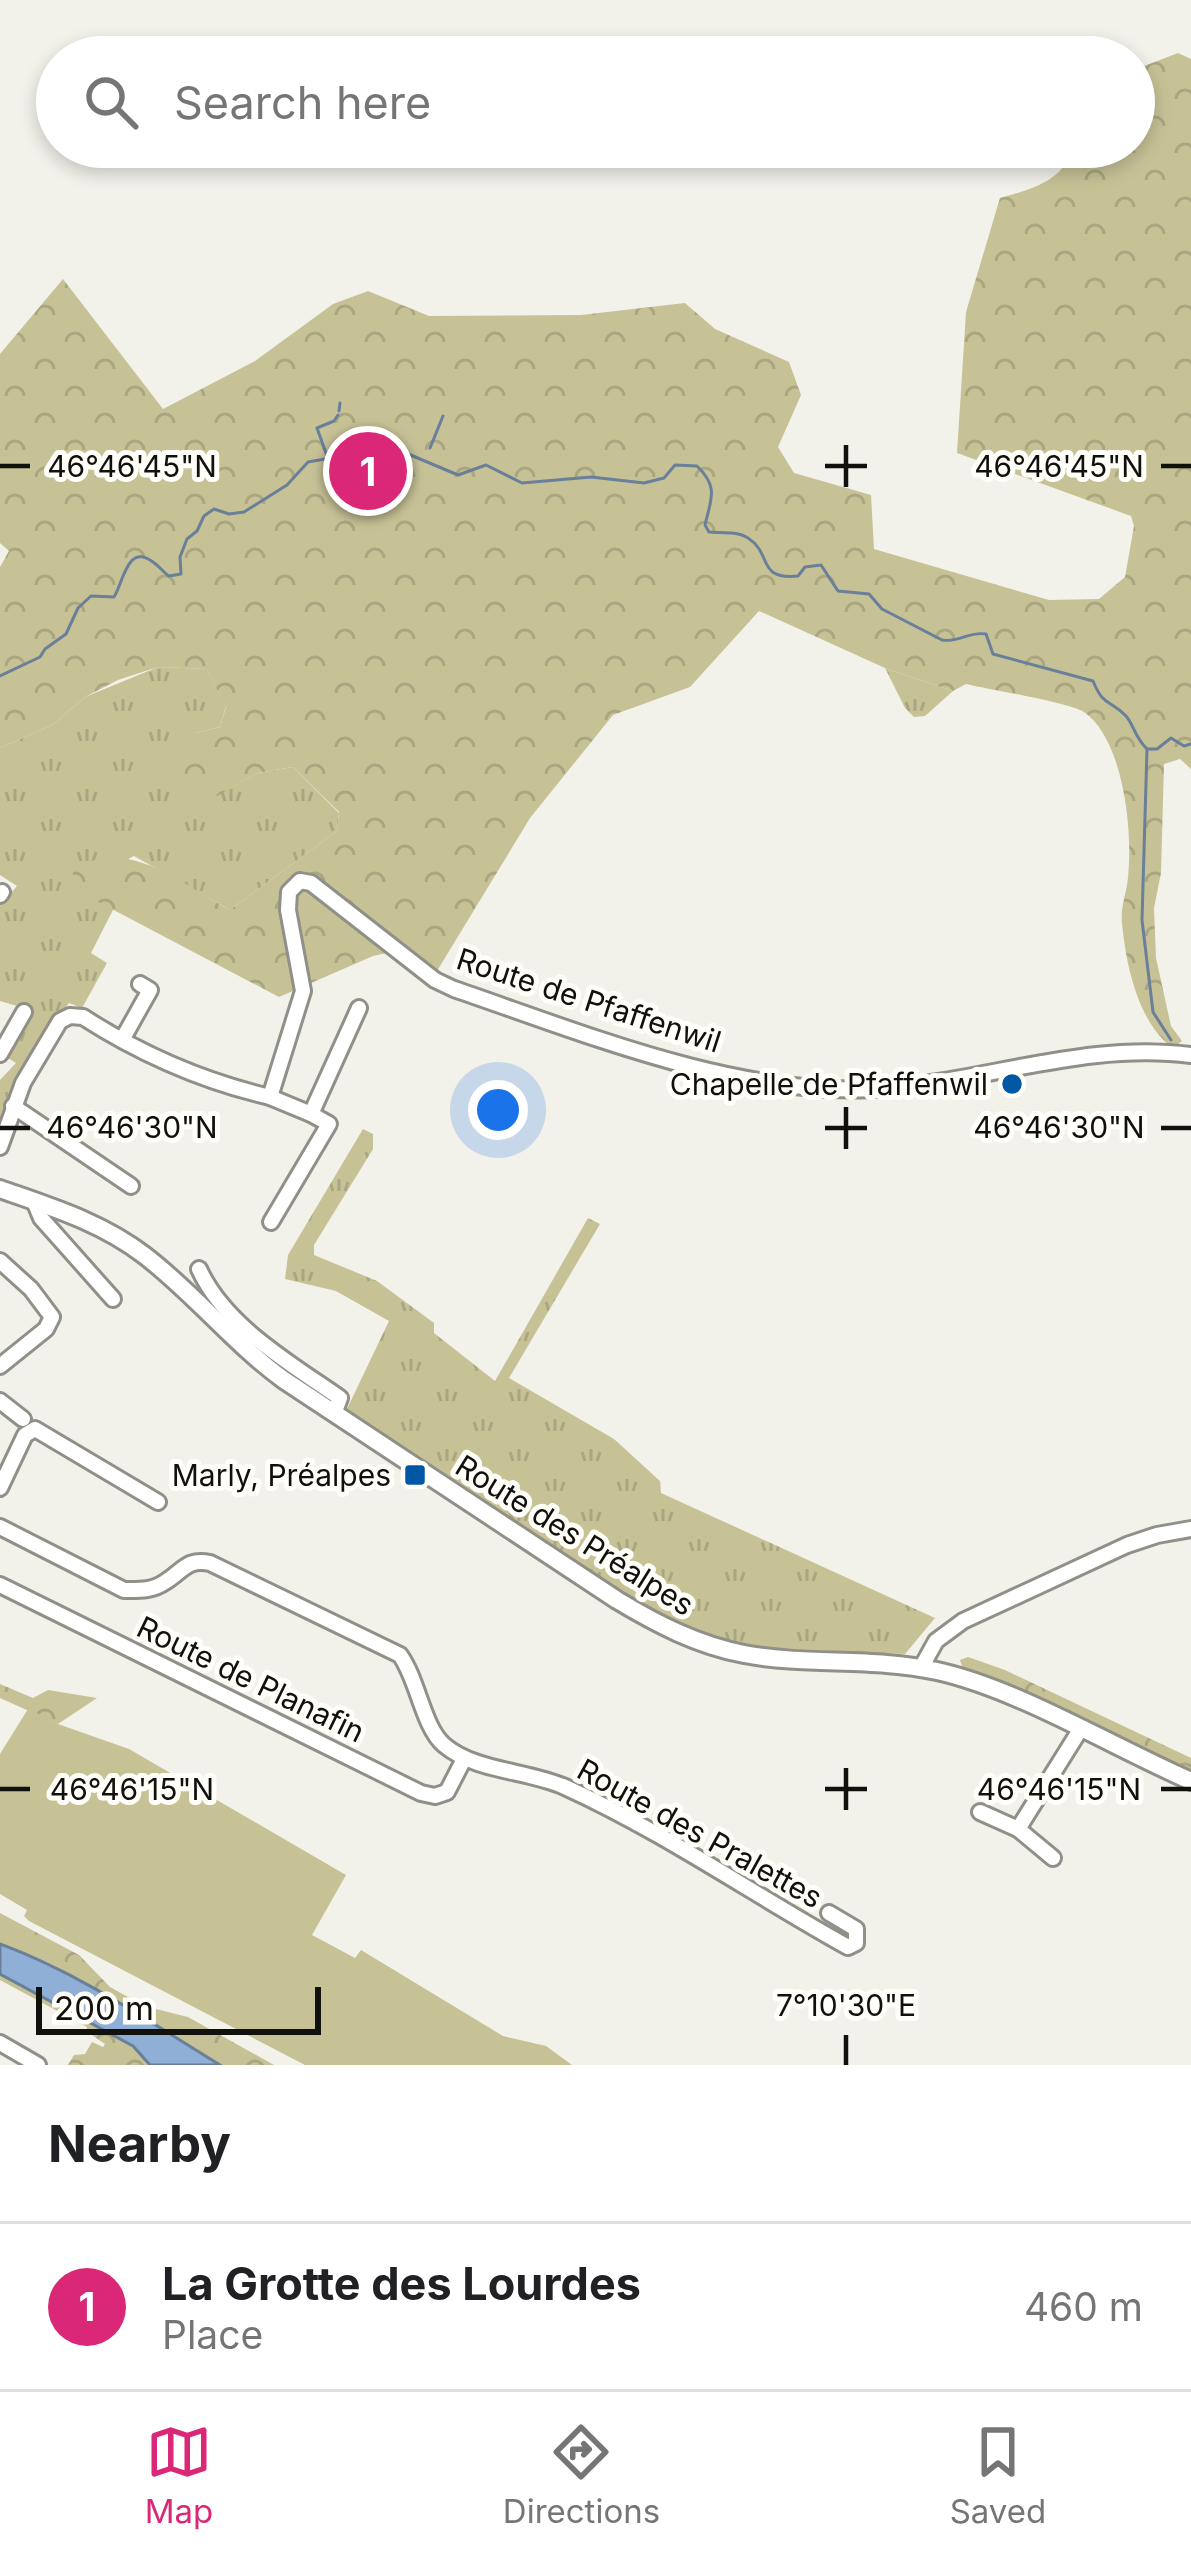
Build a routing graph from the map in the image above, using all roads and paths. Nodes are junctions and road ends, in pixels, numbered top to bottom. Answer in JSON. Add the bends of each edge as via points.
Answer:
{"nodes":[{"id":1,"x":151,"y":990,"type":"dead end"},
{"id":2,"x":359,"y":1008,"type":"dead end"},
{"id":3,"x":24,"y":1012,"type":"dead end"},
{"id":4,"x":122,"y":1040,"type":"junction"},
{"id":5,"x":0,"y":1054,"type":"edge"},
{"id":6,"x":1191,"y":1055,"type":"edge"},
{"id":7,"x":270,"y":1096,"type":"junction"},
{"id":8,"x":13,"y":1106,"type":"junction"},
{"id":9,"x":311,"y":1114,"type":"junction"},
{"id":10,"x":1,"y":1143,"type":"edge"},
{"id":11,"x":131,"y":1186,"type":"dead end"},
{"id":12,"x":0,"y":1189,"type":"edge"},
{"id":13,"x":34,"y":1201,"type":"junction"},
{"id":14,"x":271,"y":1222,"type":"dead end"},
{"id":15,"x":0,"y":1262,"type":"edge"},
{"id":16,"x":199,"y":1269,"type":"dead end"},
{"id":17,"x":113,"y":1299,"type":"dead end"},
{"id":18,"x":0,"y":1366,"type":"edge"},
{"id":19,"x":0,"y":1401,"type":"edge"},
{"id":20,"x":334,"y":1414,"type":"junction"},
{"id":21,"x":23,"y":1419,"type":"dead end"},
{"id":22,"x":0,"y":1488,"type":"edge"},
{"id":23,"x":158,"y":1502,"type":"dead end"},
{"id":24,"x":0,"y":1527,"type":"edge"},
{"id":25,"x":1191,"y":1529,"type":"edge"},
{"id":26,"x":0,"y":1585,"type":"edge"},
{"id":27,"x":921,"y":1668,"type":"junction"},
{"id":28,"x":1080,"y":1730,"type":"junction"},
{"id":29,"x":464,"y":1759,"type":"junction"},
{"id":30,"x":1191,"y":1781,"type":"edge"},
{"id":31,"x":980,"y":1812,"type":"dead end"},
{"id":32,"x":1018,"y":1829,"type":"junction"},
{"id":33,"x":1053,"y":1858,"type":"dead end"},
{"id":34,"x":829,"y":1913,"type":"dead end"},
{"id":35,"x":0,"y":2043,"type":"edge"},
{"id":36,"x":38,"y":2065,"type":"edge"}],
"edges":[{"from":1,"to":4,"type":"street"},
{"from":2,"to":9,"type":"street"},
{"from":3,"to":5,"type":"street"},
{"from":4,"to":7,"type":"street","via":[[184,1071]]},
{"from":4,"to":8,"type":"street","via":[[83,1018],[60,1021]]},
{"from":6,"to":7,"type":"street","name":"Route de Pfaffenwil","via":[[1078,1055],[873,1089],[748,1077],[454,989],[306,881],[293,885],[288,910],[303,991]]},
{"from":7,"to":9,"type":"street"},
{"from":8,"to":10,"type":"street"},
{"from":8,"to":11,"type":"street"},
{"from":9,"to":14,"type":"street","via":[[329,1124]]},
{"from":12,"to":13,"type":"main road","name":"Route des Préalpes"},
{"from":13,"to":17,"type":"street"},
{"from":13,"to":20,"type":"main road","name":"Route des Préalpes","via":[[146,1256],[235,1342]]},
{"from":15,"to":18,"type":"street","via":[[52,1318]]},
{"from":16,"to":20,"type":"street","name":"Route des Préalpes","via":[[225,1310],[340,1398]]},
{"from":19,"to":21,"type":"street"},
{"from":20,"to":27,"type":"main road","name":"Route des Préalpes","via":[[671,1630],[746,1654]]},
{"from":22,"to":23,"type":"street","via":[[35,1429]]},
{"from":24,"to":29,"type":"street","via":[[124,1590],[147,1590],[184,1565],[210,1563],[400,1654],[433,1731]]},
{"from":25,"to":27,"type":"street","via":[[1127,1545],[963,1621],[936,1641]]},
{"from":26,"to":29,"type":"street","name":"Route de Planafin","via":[[421,1793],[448,1792]]},
{"from":27,"to":28,"type":"main road","name":"Route des Préalpes","via":[[976,1683]]},
{"from":28,"to":30,"type":"main road","name":"Route des Préalpes"},
{"from":28,"to":32,"type":"street"},
{"from":29,"to":34,"type":"street","name":"Route des Pralettes","via":[[577,1793],[848,1947],[856,1943],[856,1929]]},
{"from":31,"to":32,"type":"street"},
{"from":32,"to":33,"type":"street"},
{"from":35,"to":36,"type":"street"}]}
